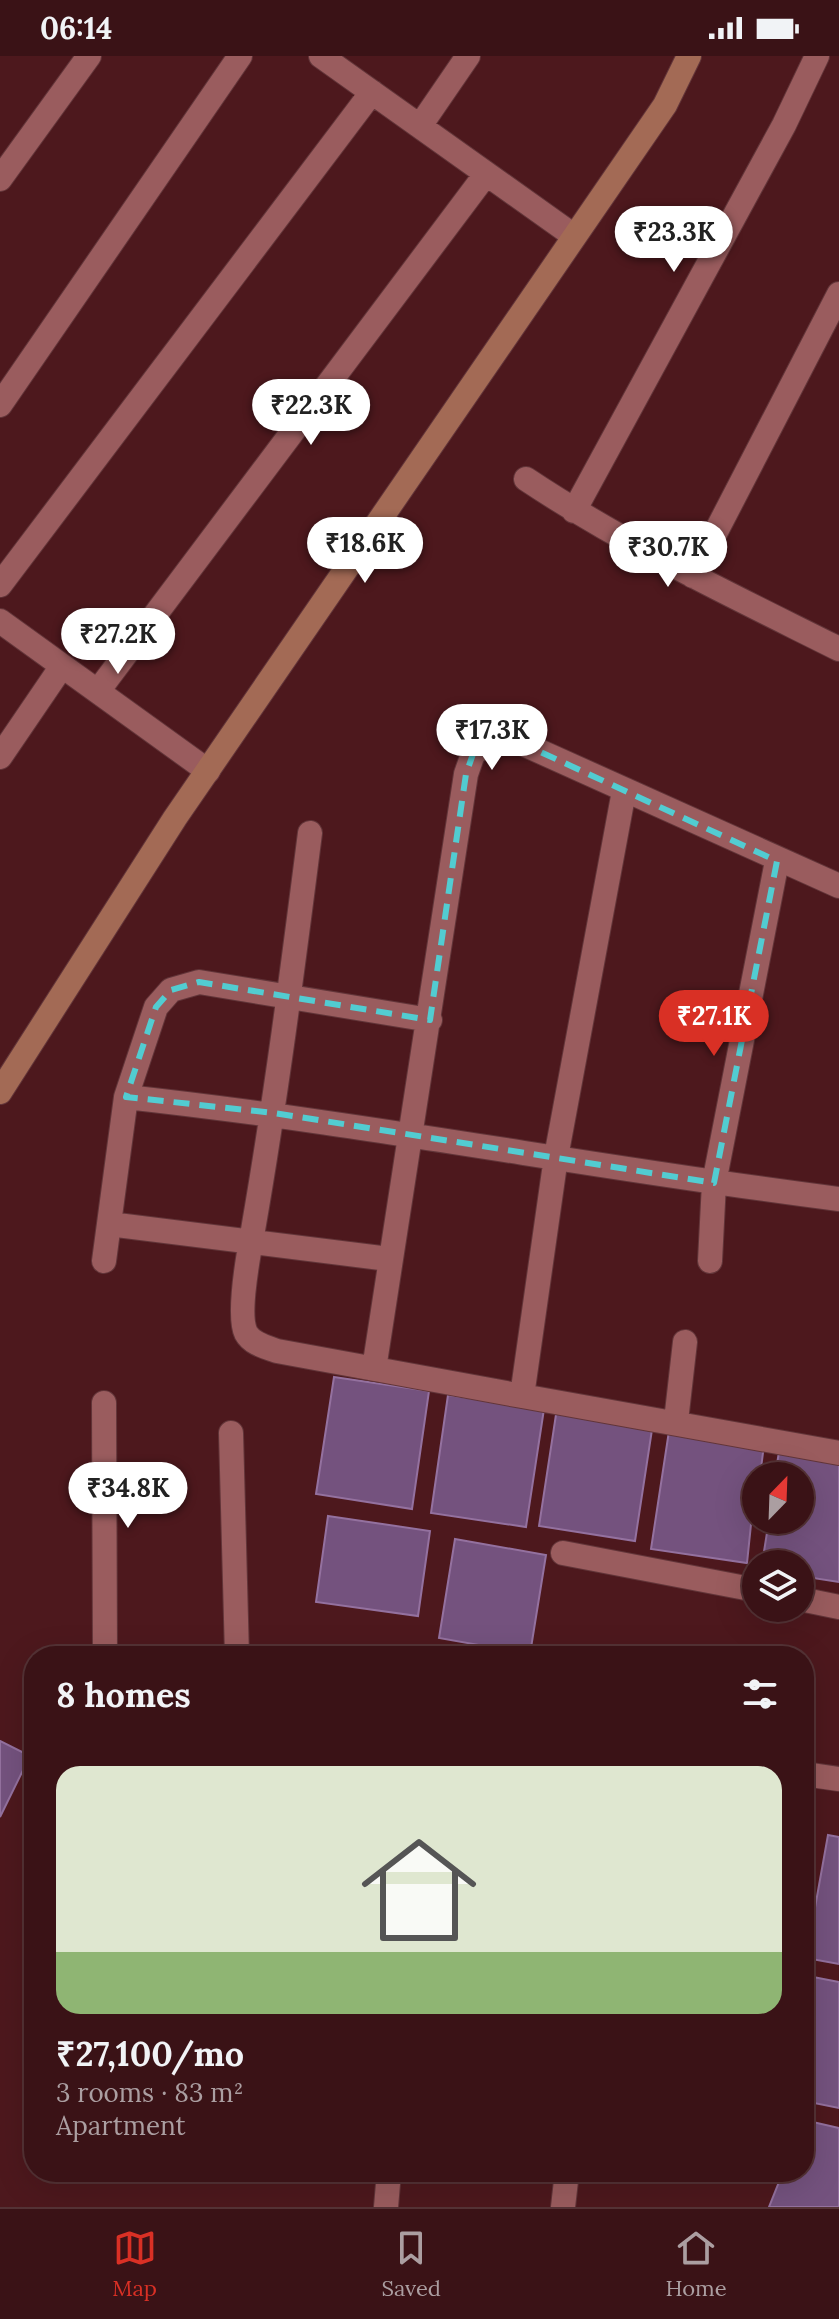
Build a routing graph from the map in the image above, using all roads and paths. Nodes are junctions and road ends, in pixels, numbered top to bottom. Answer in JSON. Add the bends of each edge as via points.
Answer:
{"nodes":[{"id":1,"x":89,"y":56,"type":"edge"},
{"id":2,"x":240,"y":56,"type":"edge"},
{"id":3,"x":321,"y":56,"type":"edge"},
{"id":4,"x":468,"y":56,"type":"edge"},
{"id":5,"x":689,"y":56,"type":"edge"},
{"id":6,"x":817,"y":56,"type":"edge"},
{"id":7,"x":372,"y":92,"type":"junction"},
{"id":8,"x":420,"y":126,"type":"junction"},
{"id":9,"x":486,"y":174,"type":"junction"},
{"id":10,"x":0,"y":179,"type":"edge"},
{"id":11,"x":574,"y":236,"type":"junction"},
{"id":12,"x":839,"y":294,"type":"edge"},
{"id":13,"x":0,"y":405,"type":"edge"},
{"id":14,"x":526,"y":479,"type":"dead end"},
{"id":15,"x":574,"y":511,"type":"junction"},
{"id":16,"x":693,"y":576,"type":"junction"},
{"id":17,"x":0,"y":585,"type":"edge"},
{"id":18,"x":0,"y":621,"type":"edge"},
{"id":19,"x":839,"y":649,"type":"edge"},
{"id":20,"x":62,"y":666,"type":"junction"},
{"id":21,"x":98,"y":691,"type":"junction"},
{"id":22,"x":0,"y":757,"type":"edge"},
{"id":23,"x":208,"y":771,"type":"junction"},
{"id":24,"x":624,"y":791,"type":"junction"},
{"id":25,"x":310,"y":833,"type":"dead end"},
{"id":26,"x":777,"y":861,"type":"junction"},
{"id":27,"x":839,"y":886,"type":"edge"},
{"id":28,"x":289,"y":996,"type":"junction"},
{"id":29,"x":430,"y":1020,"type":"junction"},
{"id":30,"x":0,"y":1092,"type":"edge"},
{"id":31,"x":126,"y":1097,"type":"junction"},
{"id":32,"x":274,"y":1113,"type":"junction"},
{"id":33,"x":411,"y":1136,"type":"junction"},
{"id":34,"x":556,"y":1157,"type":"junction"},
{"id":35,"x":714,"y":1183,"type":"junction"},
{"id":36,"x":839,"y":1199,"type":"edge"},
{"id":37,"x":109,"y":1224,"type":"junction"},
{"id":38,"x":250,"y":1243,"type":"junction"},
{"id":39,"x":389,"y":1259,"type":"junction"},
{"id":40,"x":104,"y":1261,"type":"dead end"},
{"id":41,"x":710,"y":1261,"type":"dead end"},
{"id":42,"x":685,"y":1342,"type":"dead end"},
{"id":43,"x":374,"y":1369,"type":"junction"},
{"id":44,"x":522,"y":1396,"type":"junction"},
{"id":45,"x":104,"y":1403,"type":"dead end"},
{"id":46,"x":676,"y":1421,"type":"junction"},
{"id":47,"x":231,"y":1433,"type":"dead end"},
{"id":48,"x":839,"y":1453,"type":"edge"},
{"id":49,"x":563,"y":1553,"type":"dead end"},
{"id":50,"x":742,"y":1587,"type":"edge"},
{"id":51,"x":814,"y":1602,"type":"edge"},
{"id":52,"x":839,"y":1607,"type":"edge"},
{"id":53,"x":105,"y":1646,"type":"edge"},
{"id":54,"x":237,"y":1646,"type":"edge"},
{"id":55,"x":814,"y":1775,"type":"edge"},
{"id":56,"x":839,"y":1779,"type":"edge"},
{"id":57,"x":388,"y":2182,"type":"edge"},
{"id":58,"x":566,"y":2182,"type":"edge"},
{"id":59,"x":386,"y":2207,"type":"edge"},
{"id":60,"x":563,"y":2207,"type":"edge"}],
"edges":[{"from":1,"to":10,"type":"street"},
{"from":2,"to":13,"type":"street"},
{"from":3,"to":7,"type":"street"},
{"from":4,"to":8,"type":"street"},
{"from":5,"to":11,"type":"street","via":[[665,105]]},
{"from":6,"to":15,"type":"street"},
{"from":7,"to":8,"type":"street"},
{"from":7,"to":17,"type":"street"},
{"from":8,"to":9,"type":"street"},
{"from":9,"to":11,"type":"street"},
{"from":9,"to":21,"type":"street"},
{"from":11,"to":23,"type":"street"},
{"from":12,"to":16,"type":"street"},
{"from":14,"to":15,"type":"street"},
{"from":15,"to":16,"type":"street"},
{"from":16,"to":19,"type":"street"},
{"from":18,"to":20,"type":"street"},
{"from":20,"to":21,"type":"street"},
{"from":20,"to":22,"type":"street"},
{"from":21,"to":23,"type":"street"},
{"from":23,"to":30,"type":"street"},
{"from":24,"to":26,"type":"street"},
{"from":24,"to":29,"type":"street","via":[[519,742],[492,739],[473,754]]},
{"from":24,"to":34,"type":"street"},
{"from":25,"to":28,"type":"street"},
{"from":26,"to":27,"type":"street"},
{"from":26,"to":35,"type":"street"},
{"from":28,"to":29,"type":"street"},
{"from":28,"to":31,"type":"street","via":[[199,982],[171,990],[156,1007]]},
{"from":28,"to":32,"type":"street"},
{"from":29,"to":33,"type":"street"},
{"from":31,"to":32,"type":"street"},
{"from":31,"to":37,"type":"street"},
{"from":32,"to":33,"type":"street"},
{"from":32,"to":38,"type":"street"},
{"from":33,"to":34,"type":"street"},
{"from":33,"to":39,"type":"street"},
{"from":34,"to":35,"type":"street"},
{"from":34,"to":44,"type":"street"},
{"from":35,"to":36,"type":"street"},
{"from":35,"to":41,"type":"street"},
{"from":37,"to":38,"type":"street"},
{"from":37,"to":40,"type":"street"},
{"from":38,"to":39,"type":"street"},
{"from":38,"to":43,"type":"street","via":[[243,1316],[255,1342]]},
{"from":39,"to":43,"type":"street"},
{"from":42,"to":46,"type":"street"},
{"from":43,"to":44,"type":"street"},
{"from":44,"to":46,"type":"street"},
{"from":45,"to":53,"type":"street"},
{"from":46,"to":48,"type":"street"},
{"from":47,"to":54,"type":"street"},
{"from":49,"to":50,"type":"street"},
{"from":51,"to":52,"type":"street"},
{"from":55,"to":56,"type":"street"},
{"from":57,"to":59,"type":"street"},
{"from":58,"to":60,"type":"street"}]}
